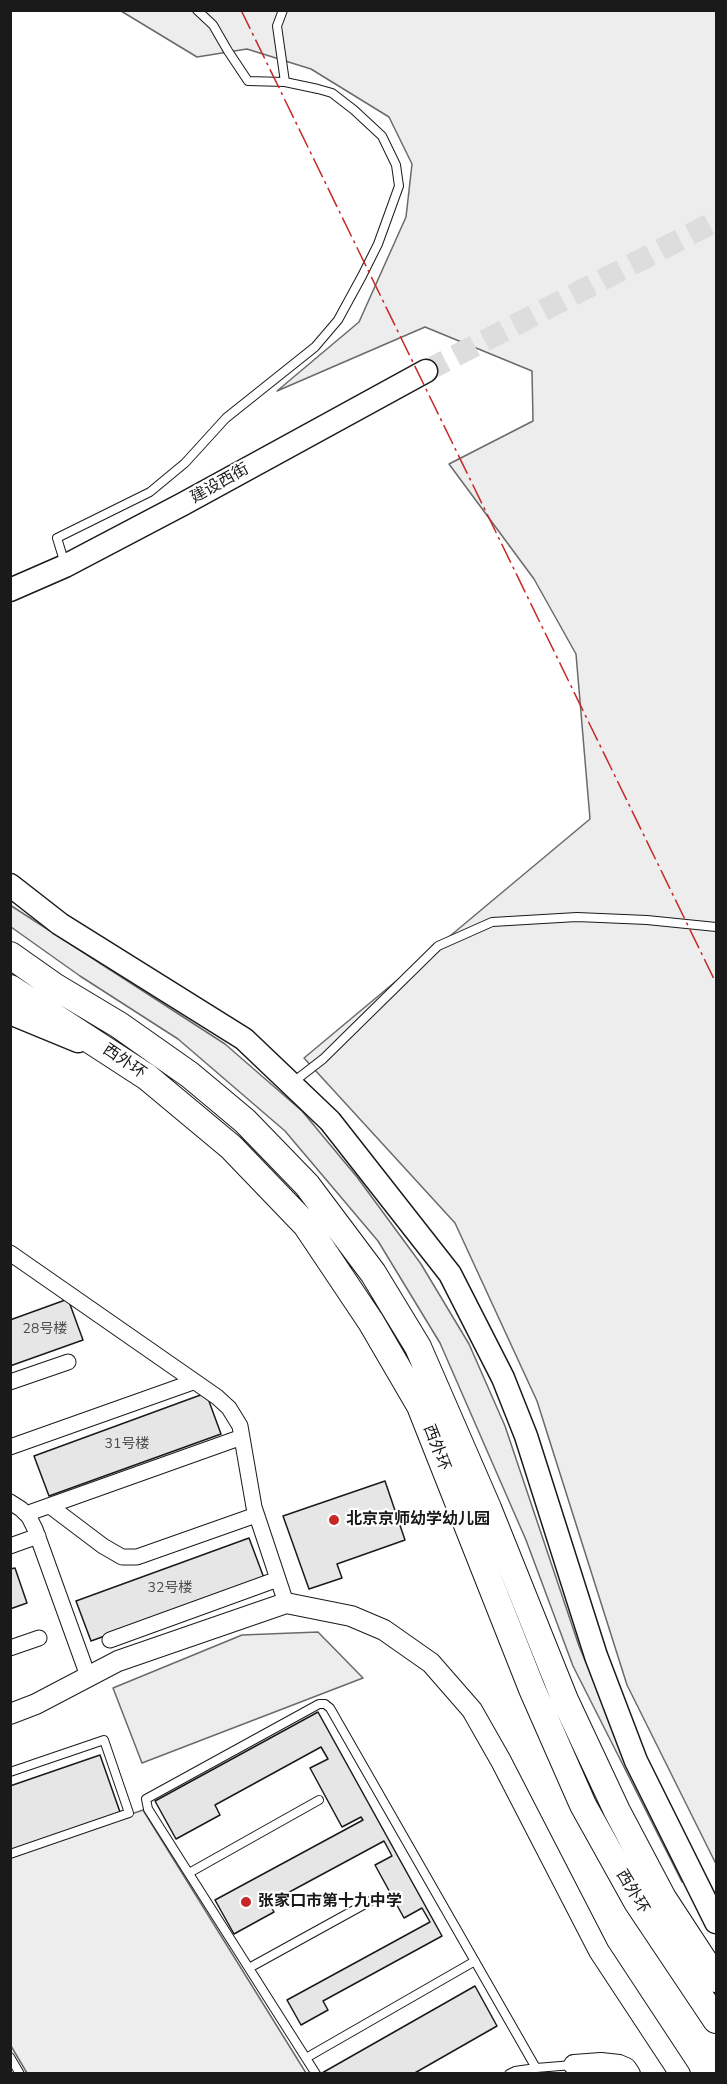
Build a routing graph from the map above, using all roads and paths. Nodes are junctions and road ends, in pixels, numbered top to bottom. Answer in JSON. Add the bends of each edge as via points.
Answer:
{"nodes":[{"id":1,"x":197,"y":10,"type":"edge"},
{"id":2,"x":283,"y":10,"type":"edge"},
{"id":3,"x":285,"y":82,"type":"junction"},
{"id":4,"x":426,"y":370,"type":"tunnel mouth"},
{"id":5,"x":66,"y":566,"type":"junction"},
{"id":6,"x":10,"y":590,"type":"edge"},
{"id":7,"x":10,"y":885,"type":"edge"},
{"id":8,"x":717,"y":927,"type":"edge"},
{"id":9,"x":10,"y":955,"type":"edge"},
{"id":10,"x":10,"y":988,"type":"edge"},
{"id":11,"x":10,"y":1012,"type":"edge"},
{"id":12,"x":291,"y":1084,"type":"junction"},
{"id":13,"x":158,"y":1086,"type":"junction"},
{"id":14,"x":10,"y":1253,"type":"edge"},
{"id":15,"x":18,"y":1266,"type":"edge"},
{"id":16,"x":68,"y":1362,"type":"dead end"},
{"id":17,"x":10,"y":1382,"type":"edge"},
{"id":18,"x":193,"y":1382,"type":"junction"},
{"id":19,"x":242,"y":1437,"type":"junction"},
{"id":20,"x":10,"y":1447,"type":"edge"},
{"id":21,"x":10,"y":1502,"type":"edge"},
{"id":22,"x":51,"y":1506,"type":"junction"},
{"id":23,"x":26,"y":1514,"type":"junction"},
{"id":24,"x":256,"y":1515,"type":"junction"},
{"id":25,"x":38,"y":1536,"type":"junction"},
{"id":26,"x":10,"y":1546,"type":"edge"},
{"id":27,"x":278,"y":1579,"type":"junction"},
{"id":28,"x":286,"y":1603,"type":"junction"},
{"id":29,"x":39,"y":1638,"type":"dead end"},
{"id":30,"x":110,"y":1640,"type":"dead end"},
{"id":31,"x":10,"y":1648,"type":"edge"},
{"id":32,"x":88,"y":1676,"type":"junction"},
{"id":33,"x":10,"y":1714,"type":"edge"},
{"id":34,"x":10,"y":1772,"type":"edge"},
{"id":35,"x":319,"y":1800,"type":"dead end"},
{"id":36,"x":10,"y":1854,"type":"edge"},
{"id":37,"x":189,"y":1873,"type":"junction"},
{"id":38,"x":376,"y":1898,"type":"dead end"},
{"id":39,"x":717,"y":1922,"type":"edge"},
{"id":40,"x":475,"y":1961,"type":"junction"},
{"id":41,"x":249,"y":1968,"type":"junction"},
{"id":42,"x":717,"y":1979,"type":"edge"},
{"id":43,"x":717,"y":2020,"type":"edge"},
{"id":44,"x":10,"y":2057,"type":"edge"},
{"id":45,"x":306,"y":2058,"type":"junction"},
{"id":46,"x":574,"y":2065,"type":"joint"},
{"id":47,"x":536,"y":2068,"type":"junction"},
{"id":48,"x":20,"y":2073,"type":"edge"},
{"id":49,"x":316,"y":2073,"type":"edge"},
{"id":50,"x":509,"y":2073,"type":"edge"},
{"id":51,"x":630,"y":2073,"type":"edge"},
{"id":52,"x":680,"y":2073,"type":"edge"}],
"edges":[{"from":1,"to":3,"type":"lane","via":[[213,25],[248,81]]},
{"from":2,"to":3,"type":"lane","via":[[277,26]]},
{"from":3,"to":5,"type":"lane","via":[[332,93],[382,136],[396,165],[399,186],[378,244],[338,320],[315,347],[226,418],[150,492],[57,538]]},
{"from":4,"to":5,"type":"main road","name":"建设西街"},
{"from":5,"to":6,"type":"main road","name":"建设西街"},
{"from":7,"to":12,"type":"main road","via":[[60,924],[244,1039]]},
{"from":8,"to":12,"type":"lane","via":[[577,917],[492,922],[438,946],[323,1059]]},
{"from":9,"to":42,"type":"highway","name":"西外环","via":[[119,1025],[246,1121],[307,1185],[373,1273],[418,1347],[565,1700],[617,1811],[663,1898]]},
{"from":10,"to":13,"type":"highway","name":"西外环"},
{"from":11,"to":13,"type":"main road","via":[[78,1042]]},
{"from":12,"to":39,"type":"main road","via":[[330,1121],[450,1274],[497,1367],[526,1436],[596,1656],[636,1761]]},
{"from":13,"to":43,"type":"highway","name":"西外环","via":[[231,1147],[306,1225],[371,1322],[420,1406],[583,1805],[637,1902]]},
{"from":14,"to":15,"type":"street"},
{"from":15,"to":18,"type":"street"},
{"from":16,"to":17,"type":"street"},
{"from":18,"to":19,"type":"street","via":[[229,1408]]},
{"from":18,"to":20,"type":"street"},
{"from":19,"to":22,"type":"street"},
{"from":19,"to":24,"type":"street"},
{"from":21,"to":23,"type":"street"},
{"from":22,"to":23,"type":"street"},
{"from":22,"to":24,"type":"street","via":[[122,1557],[137,1557]]},
{"from":23,"to":25,"type":"street"},
{"from":24,"to":27,"type":"street"},
{"from":25,"to":26,"type":"street"},
{"from":25,"to":32,"type":"street"},
{"from":27,"to":28,"type":"street"},
{"from":27,"to":30,"type":"street"},
{"from":28,"to":32,"type":"street","via":[[118,1660]]},
{"from":28,"to":52,"type":"street","via":[[351,1616],[384,1630],[431,1663],[472,1710],[599,1951]]},
{"from":29,"to":31,"type":"street"},
{"from":32,"to":33,"type":"street"},
{"from":34,"to":36,"type":"lane","via":[[104,1740],[129,1813]]},
{"from":35,"to":37,"type":"lane"},
{"from":37,"to":40,"type":"lane","via":[[148,1809],[146,1799],[325,1704]]},
{"from":37,"to":41,"type":"lane"},
{"from":38,"to":41,"type":"lane"},
{"from":40,"to":45,"type":"lane"},
{"from":40,"to":47,"type":"lane"},
{"from":41,"to":45,"type":"lane"},
{"from":44,"to":48,"type":"lane"},
{"from":45,"to":49,"type":"lane"},
{"from":46,"to":47,"type":"lane"},
{"from":46,"to":51,"type":"street","via":[[619,2065]]},
{"from":47,"to":50,"type":"lane"}]}
